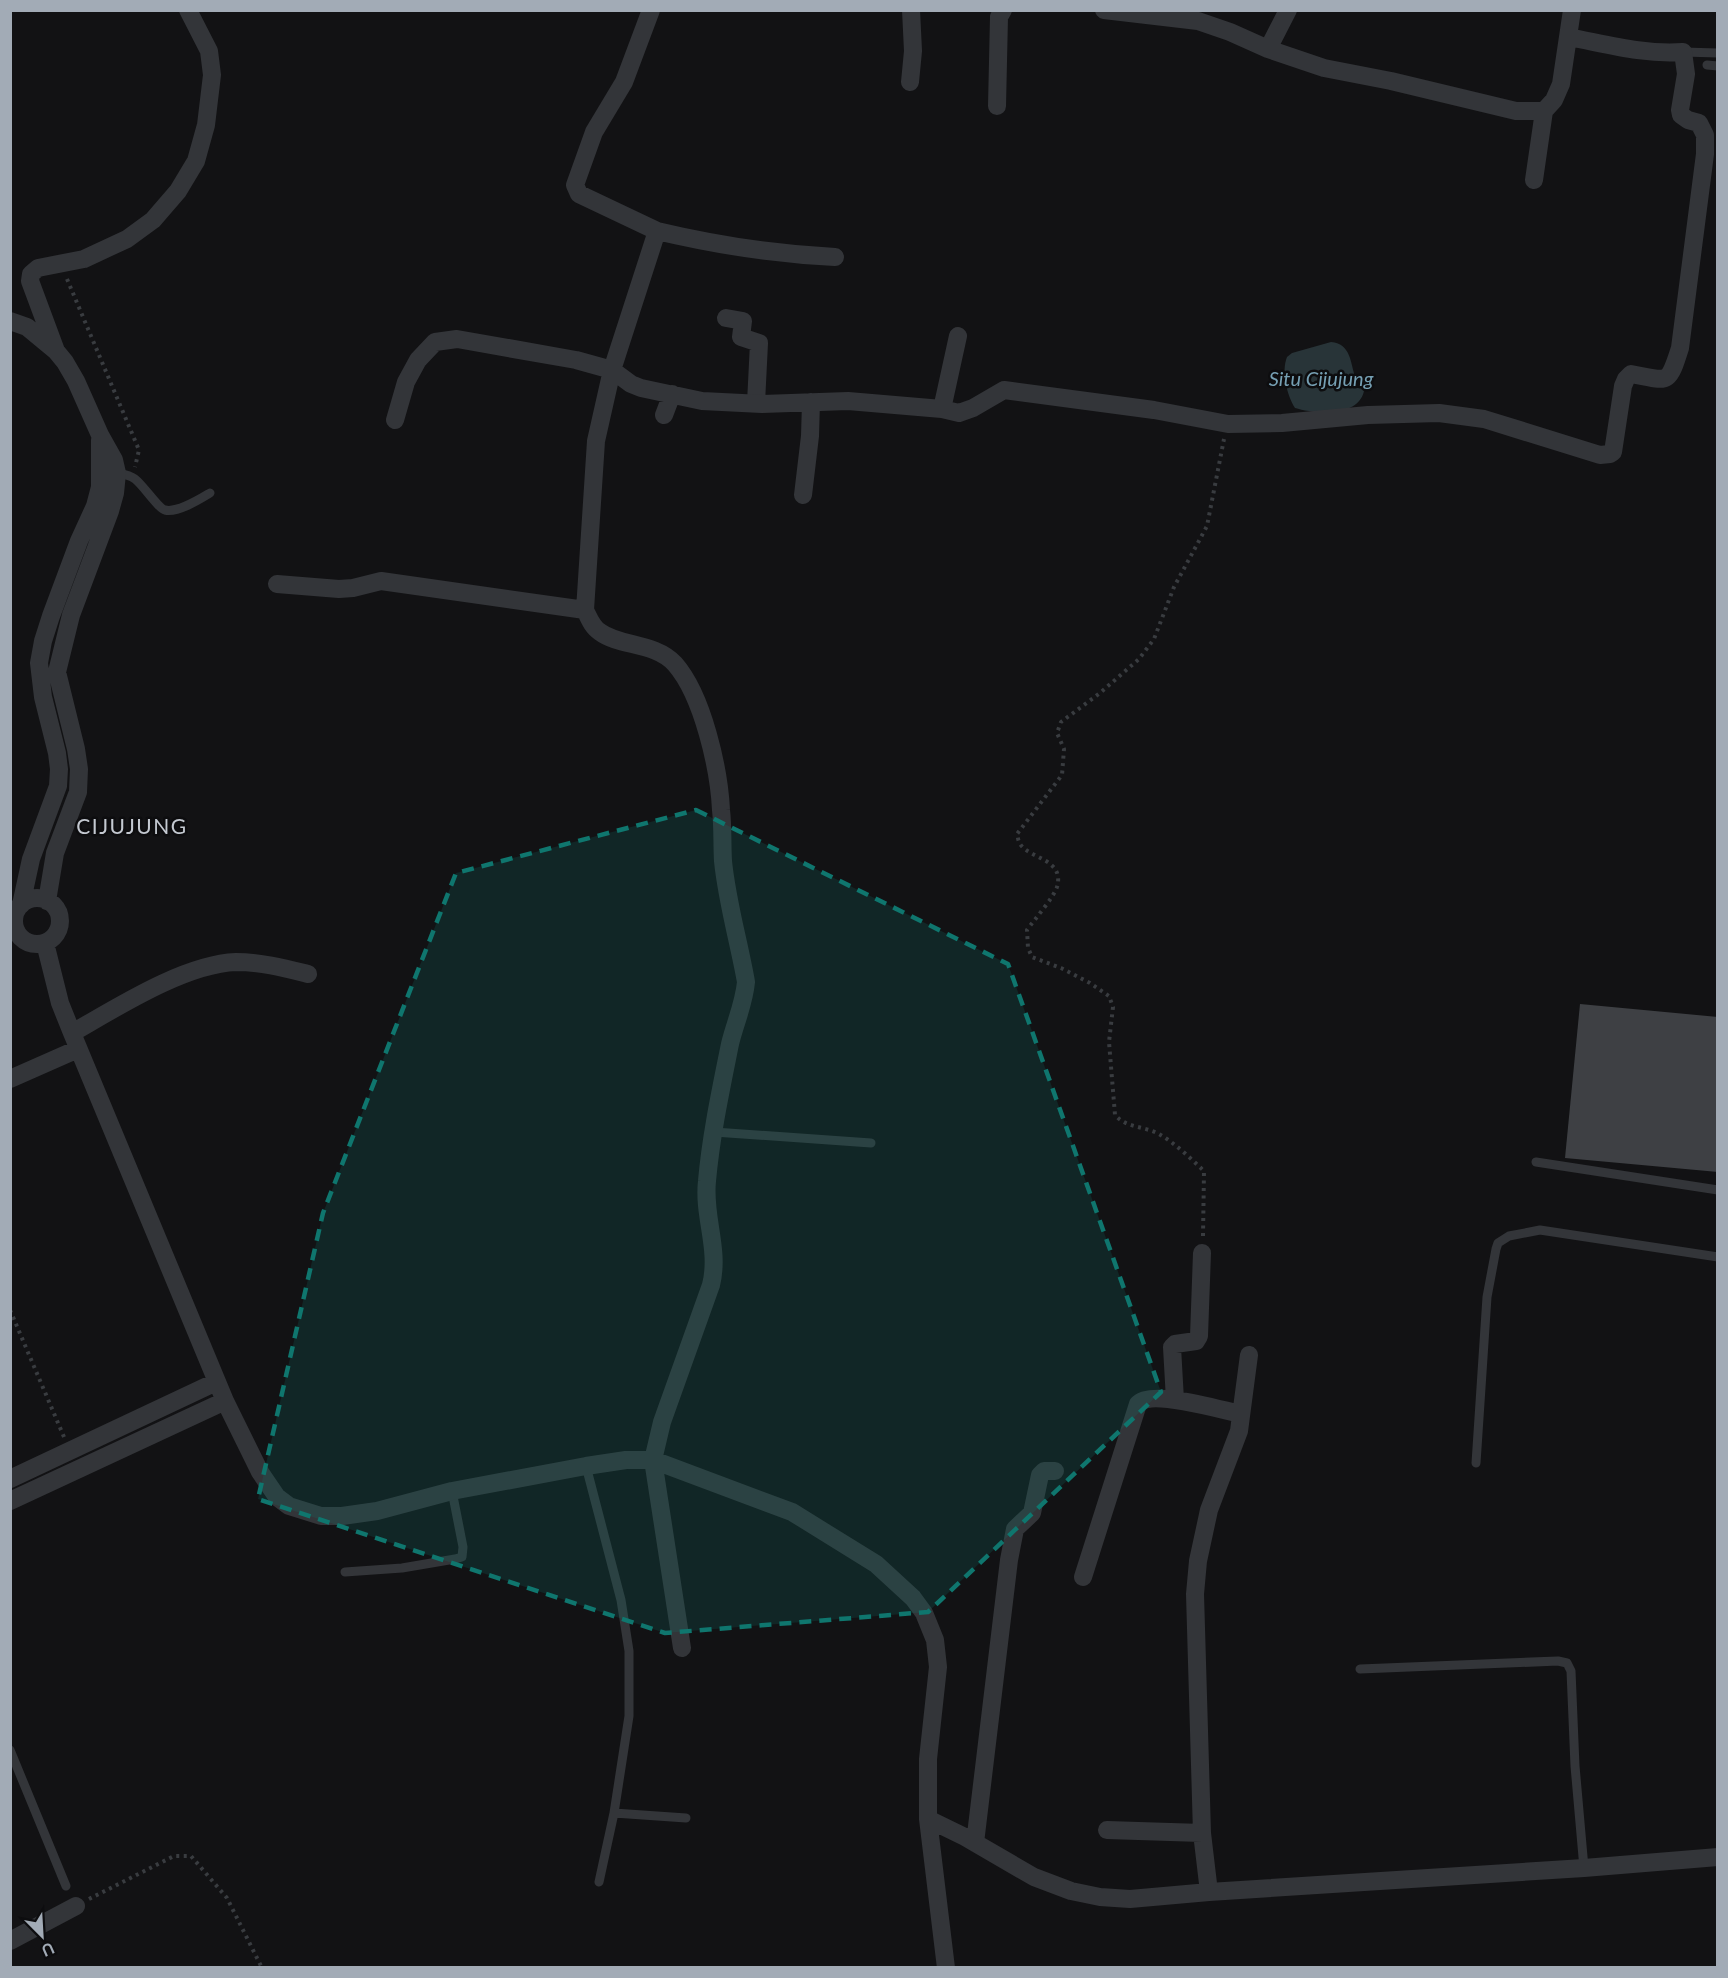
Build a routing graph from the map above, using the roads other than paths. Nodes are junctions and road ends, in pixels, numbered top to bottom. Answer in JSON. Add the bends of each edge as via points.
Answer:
{"nodes":[{"id":1,"x":188,"y":10,"type":"edge"},
{"id":2,"x":651,"y":10,"type":"edge"},
{"id":3,"x":911,"y":10,"type":"edge"},
{"id":4,"x":1003,"y":10,"type":"edge"},
{"id":5,"x":1104,"y":10,"type":"edge"},
{"id":6,"x":1288,"y":10,"type":"edge"},
{"id":7,"x":1572,"y":10,"type":"edge"},
{"id":8,"x":1568,"y":37,"type":"junction"},
{"id":9,"x":1268,"y":50,"type":"junction"},
{"id":10,"x":1683,"y":52,"type":"junction"},
{"id":11,"x":1718,"y":53,"type":"edge"},
{"id":12,"x":1707,"y":65,"type":"dead end"},
{"id":13,"x":1718,"y":66,"type":"edge"},
{"id":14,"x":910,"y":82,"type":"dead end"},
{"id":15,"x":997,"y":106,"type":"dead end"},
{"id":16,"x":1544,"y":111,"type":"junction"},
{"id":17,"x":1534,"y":180,"type":"dead end"},
{"id":18,"x":657,"y":231,"type":"junction"},
{"id":19,"x":835,"y":257,"type":"dead end"},
{"id":20,"x":726,"y":318,"type":"dead end"},
{"id":21,"x":10,"y":321,"type":"edge"},
{"id":22,"x":958,"y":336,"type":"dead end"},
{"id":23,"x":56,"y":351,"type":"junction"},
{"id":24,"x":612,"y":370,"type":"junction"},
{"id":25,"x":672,"y":394,"type":"junction"},
{"id":26,"x":811,"y":402,"type":"junction"},
{"id":27,"x":756,"y":404,"type":"junction"},
{"id":28,"x":942,"y":409,"type":"junction"},
{"id":29,"x":663,"y":415,"type":"dead end"},
{"id":30,"x":395,"y":420,"type":"dead end"},
{"id":31,"x":100,"y":435,"type":"junction"},
{"id":32,"x":125,"y":475,"type":"junction"},
{"id":33,"x":210,"y":493,"type":"dead end"},
{"id":34,"x":803,"y":495,"type":"dead end"},
{"id":35,"x":277,"y":584,"type":"dead end"},
{"id":36,"x":585,"y":610,"type":"junction"},
{"id":37,"x":47,"y":901,"type":"junction"},
{"id":38,"x":21,"y":905,"type":"junction"},
{"id":39,"x":45,"y":943,"type":"junction"},
{"id":40,"x":308,"y":974,"type":"dead end"},
{"id":41,"x":75,"y":1041,"type":"junction"},
{"id":42,"x":10,"y":1079,"type":"edge"},
{"id":43,"x":714,"y":1132,"type":"junction"},
{"id":44,"x":871,"y":1143,"type":"dead end"},
{"id":45,"x":1536,"y":1161,"type":"dead end"},
{"id":46,"x":1718,"y":1190,"type":"edge"},
{"id":47,"x":1202,"y":1253,"type":"road end"},
{"id":48,"x":1718,"y":1257,"type":"edge"},
{"id":49,"x":1249,"y":1355,"type":"dead end"},
{"id":50,"x":216,"y":1382,"type":"junction"},
{"id":51,"x":1174,"y":1400,"type":"junction"},
{"id":52,"x":225,"y":1401,"type":"junction"},
{"id":53,"x":1241,"y":1414,"type":"junction"},
{"id":54,"x":653,"y":1460,"type":"junction"},
{"id":55,"x":1476,"y":1463,"type":"dead end"},
{"id":56,"x":586,"y":1466,"type":"junction"},
{"id":57,"x":1055,"y":1471,"type":"dead end"},
{"id":58,"x":10,"y":1479,"type":"edge"},
{"id":59,"x":452,"y":1491,"type":"junction"},
{"id":60,"x":10,"y":1501,"type":"edge"},
{"id":61,"x":345,"y":1572,"type":"dead end"},
{"id":62,"x":1083,"y":1577,"type":"dead end"},
{"id":63,"x":682,"y":1648,"type":"dead end"},
{"id":64,"x":1360,"y":1669,"type":"dead end"},
{"id":65,"x":10,"y":1750,"type":"edge"},
{"id":66,"x":614,"y":1813,"type":"junction"},
{"id":67,"x":686,"y":1818,"type":"dead end"},
{"id":68,"x":932,"y":1821,"type":"junction"},
{"id":69,"x":1107,"y":1830,"type":"dead end"},
{"id":70,"x":1202,"y":1833,"type":"junction"},
{"id":71,"x":970,"y":1840,"type":"junction"},
{"id":72,"x":1718,"y":1857,"type":"edge"},
{"id":73,"x":1584,"y":1868,"type":"junction"},
{"id":74,"x":599,"y":1882,"type":"dead end"},
{"id":75,"x":66,"y":1886,"type":"dead end"},
{"id":76,"x":1209,"y":1892,"type":"junction"},
{"id":77,"x":76,"y":1906,"type":"road end"},
{"id":78,"x":10,"y":1941,"type":"edge"},
{"id":79,"x":946,"y":1968,"type":"edge"}],
"edges":[{"from":1,"to":23,"type":"street","via":[[209,51],[212,75],[206,125],[196,161],[178,191],[153,220],[127,239],[84,259],[38,268],[31,274],[30,281]]},
{"from":2,"to":18,"type":"street","via":[[624,82],[594,132],[575,185],[579,194]]},
{"from":3,"to":14,"type":"street"},
{"from":4,"to":15,"type":"street","via":[[999,17]]},
{"from":5,"to":9,"type":"street","via":[[1198,21]]},
{"from":6,"to":9,"type":"street"},
{"from":7,"to":8,"type":"street"},
{"from":8,"to":10,"type":"street","via":[[1640,51]]},
{"from":8,"to":16,"type":"street","via":[[1561,84]]},
{"from":9,"to":16,"type":"street","via":[[1324,68],[1516,111]]},
{"from":10,"to":11,"type":"lane"},
{"from":10,"to":28,"type":"street","via":[[1686,74],[1681,116],[1703,128],[1705,154],[1680,348],[1668,378],[1631,374],[1626,379],[1613,452],[1600,455],[1484,418],[1439,413],[1227,424],[1004,390],[973,408],[959,412]]},
{"from":12,"to":13,"type":"lane"},
{"from":16,"to":17,"type":"street"},
{"from":18,"to":19,"type":"street","via":[[743,248]]},
{"from":18,"to":24,"type":"street"},
{"from":20,"to":27,"type":"street","via":[[743,321],[741,337],[759,343]]},
{"from":21,"to":23,"type":"street","via":[[27,327]]},
{"from":22,"to":28,"type":"street"},
{"from":23,"to":31,"type":"street","via":[[76,381]]},
{"from":24,"to":25,"type":"street","via":[[631,384]]},
{"from":24,"to":30,"type":"street","via":[[457,339],[435,342],[418,360],[406,382]]},
{"from":24,"to":36,"type":"street","via":[[596,441]]},
{"from":25,"to":27,"type":"street","via":[[702,401]]},
{"from":25,"to":29,"type":"street"},
{"from":26,"to":27,"type":"street"},
{"from":26,"to":28,"type":"street"},
{"from":26,"to":34,"type":"street"},
{"from":31,"to":32,"type":"street"},
{"from":31,"to":38,"type":"street","via":[[100,487],[95,506],[51,616],[39,663],[57,753],[58,786],[31,859]]},
{"from":32,"to":33,"type":"lane","via":[[147,490],[165,510]]},
{"from":32,"to":37,"type":"street","via":[[71,615],[57,672],[76,749],[78,792],[55,853]]},
{"from":35,"to":36,"type":"street","via":[[339,589],[381,581]]},
{"from":36,"to":43,"type":"street","via":[[600,633],[644,646],[674,663],[701,710],[721,808],[723,860],[746,982]]},
{"from":37,"to":38,"type":"street","via":[[39,898]]},
{"from":37,"to":39,"type":"street","via":[[56,907],[60,917],[54,938]]},
{"from":38,"to":39,"type":"street","via":[[15,914],[17,934],[34,945]]},
{"from":39,"to":41,"type":"street","via":[[60,1003]]},
{"from":40,"to":41,"type":"street","via":[[269,964],[235,962],[205,967],[145,991]]},
{"from":41,"to":42,"type":"street"},
{"from":41,"to":50,"type":"street"},
{"from":43,"to":44,"type":"lane"},
{"from":43,"to":54,"type":"street","via":[[706,1204],[715,1269],[662,1422]]},
{"from":45,"to":46,"type":"lane"},
{"from":47,"to":51,"type":"street","via":[[1199,1336],[1196,1341],[1172,1347]]},
{"from":48,"to":55,"type":"lane","via":[[1540,1230],[1504,1238],[1498,1243],[1487,1297]]},
{"from":49,"to":53,"type":"street"},
{"from":50,"to":52,"type":"street"},
{"from":50,"to":58,"type":"street"},
{"from":51,"to":53,"type":"street"},
{"from":51,"to":62,"type":"street","via":[[1148,1398],[1138,1404]]},
{"from":52,"to":59,"type":"street","via":[[260,1472],[277,1497],[289,1506],[321,1516],[377,1511]]},
{"from":52,"to":60,"type":"street"},
{"from":53,"to":70,"type":"street","via":[[1236,1441],[1209,1510],[1195,1594]]},
{"from":54,"to":56,"type":"street"},
{"from":54,"to":63,"type":"street"},
{"from":54,"to":68,"type":"street","via":[[792,1512],[876,1564],[913,1598],[932,1628],[937,1653],[928,1759]]},
{"from":56,"to":59,"type":"street"},
{"from":56,"to":66,"type":"lane","via":[[621,1600],[629,1651],[629,1716]]},
{"from":57,"to":71,"type":"street","via":[[1040,1474],[1032,1513],[1015,1529]]},
{"from":59,"to":61,"type":"lane","via":[[464,1548],[462,1557],[402,1568]]},
{"from":64,"to":73,"type":"lane","via":[[1558,1660],[1567,1663]]},
{"from":65,"to":75,"type":"lane"},
{"from":66,"to":67,"type":"lane"},
{"from":66,"to":74,"type":"lane"},
{"from":68,"to":71,"type":"street"},
{"from":68,"to":79,"type":"street"},
{"from":69,"to":70,"type":"street"},
{"from":70,"to":76,"type":"street"},
{"from":71,"to":76,"type":"street","via":[[1034,1877],[1071,1891],[1130,1899]]},
{"from":72,"to":73,"type":"street"},
{"from":73,"to":76,"type":"street"},
{"from":77,"to":78,"type":"street"}]}
